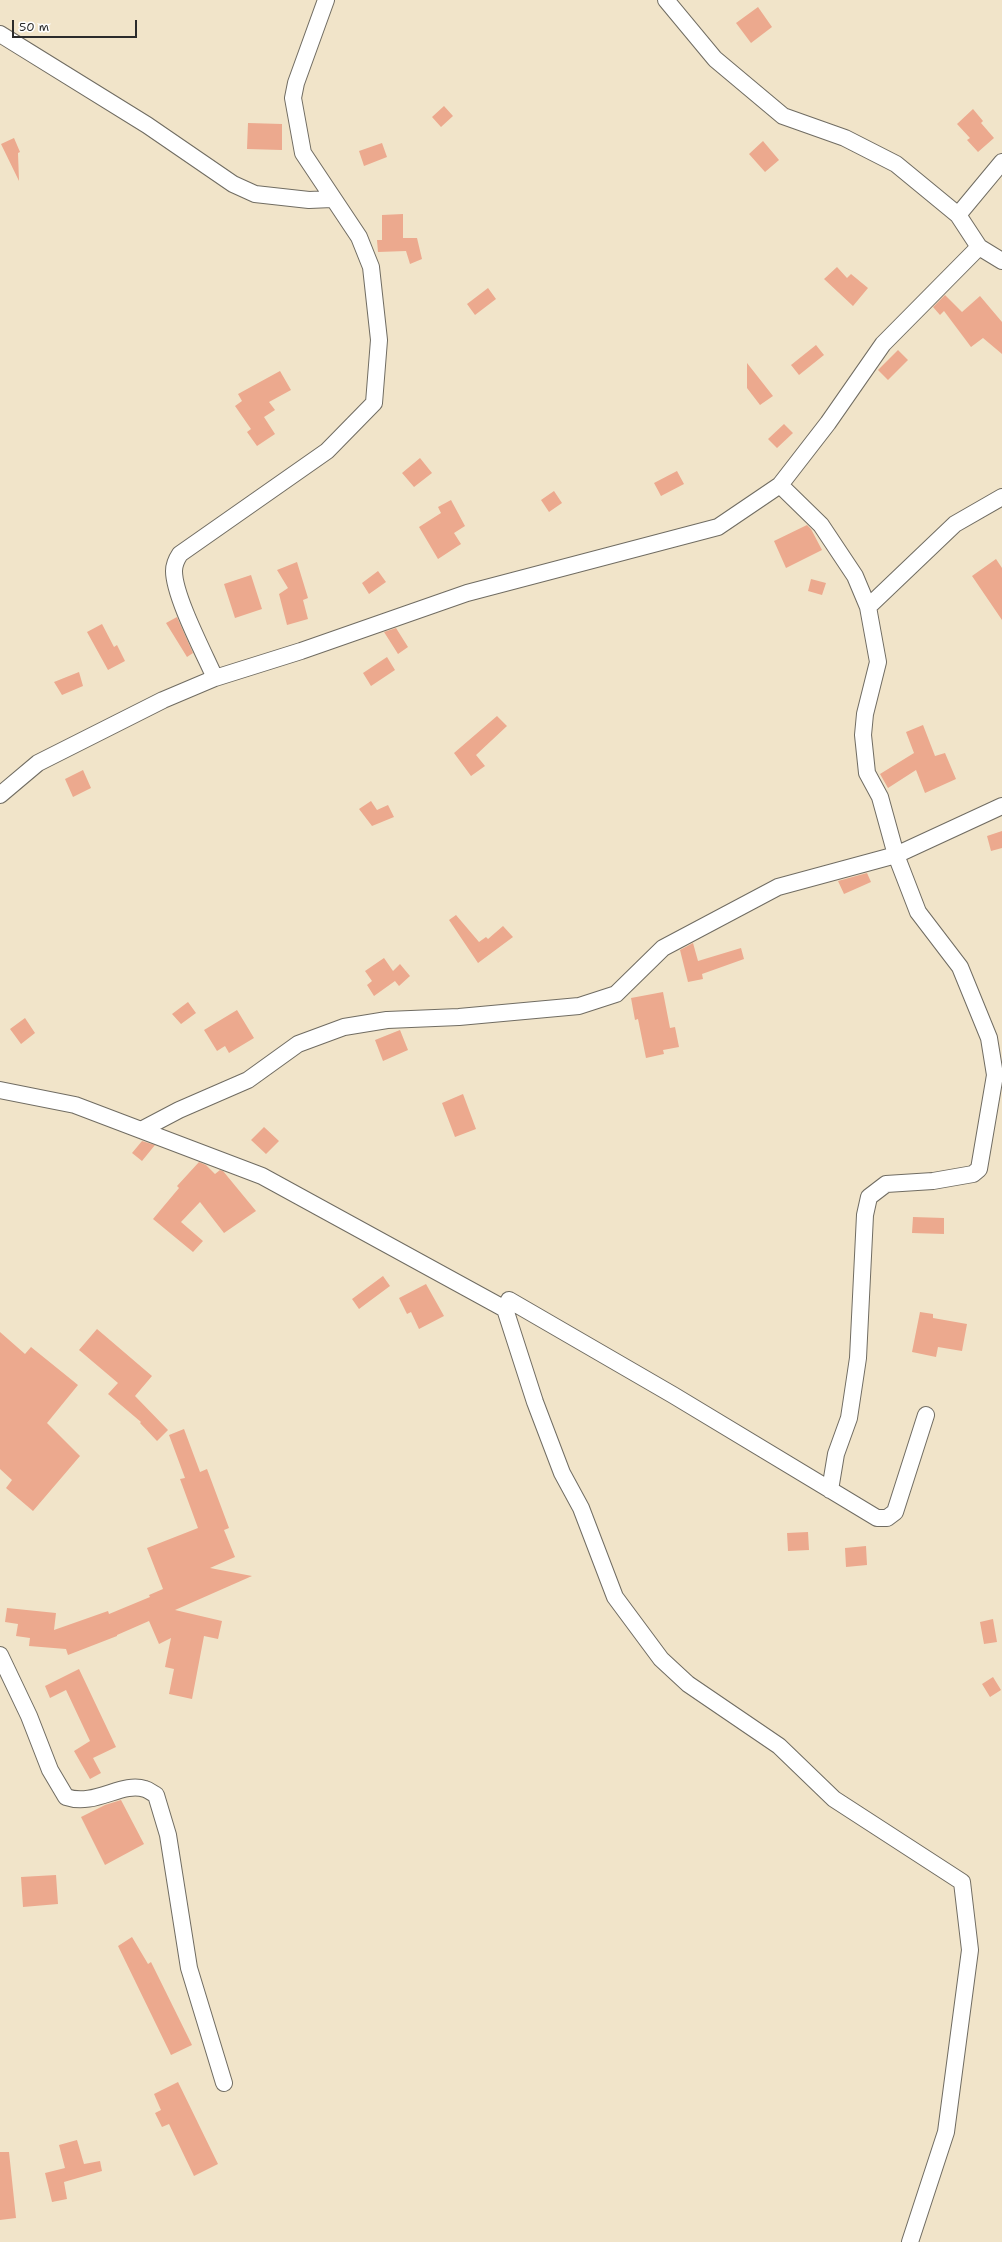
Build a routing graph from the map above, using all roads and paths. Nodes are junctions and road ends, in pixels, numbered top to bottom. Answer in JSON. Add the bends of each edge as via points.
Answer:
{"nodes":[{"id":1,"x":326,"y":0,"type":"edge"},
{"id":2,"x":666,"y":0,"type":"edge"},
{"id":3,"x":0,"y":34,"type":"edge"},
{"id":4,"x":1002,"y":162,"type":"edge"},
{"id":5,"x":332,"y":199,"type":"junction"},
{"id":6,"x":958,"y":215,"type":"junction"},
{"id":7,"x":979,"y":247,"type":"junction"},
{"id":8,"x":1002,"y":260,"type":"edge"},
{"id":9,"x":780,"y":485,"type":"junction"},
{"id":10,"x":1002,"y":497,"type":"edge"},
{"id":11,"x":868,"y":608,"type":"junction"},
{"id":12,"x":215,"y":678,"type":"junction"},
{"id":13,"x":0,"y":795,"type":"edge"},
{"id":14,"x":1002,"y":806,"type":"edge"},
{"id":15,"x":896,"y":855,"type":"junction"},
{"id":16,"x":0,"y":1090,"type":"edge"},
{"id":17,"x":141,"y":1130,"type":"junction"},
{"id":18,"x":505,"y":1309,"type":"junction"},
{"id":19,"x":926,"y":1415,"type":"dead end"},
{"id":20,"x":830,"y":1490,"type":"junction"},
{"id":21,"x":0,"y":1655,"type":"edge"},
{"id":22,"x":224,"y":2083,"type":"dead end"},
{"id":23,"x":910,"y":2242,"type":"edge"}],
"edges":[{"from":1,"to":5,"type":"street","via":[[292,98],[303,153]]},
{"from":2,"to":6,"type":"street","via":[[715,59],[783,116],[844,138],[896,164]]},
{"from":3,"to":5,"type":"street","via":[[147,125],[233,184],[255,194],[309,200]]},
{"from":4,"to":6,"type":"street"},
{"from":5,"to":12,"type":"street","via":[[359,237],[371,267],[379,340],[374,403],[327,451],[180,554],[175,562],[174,572],[179,594]]},
{"from":6,"to":7,"type":"street"},
{"from":7,"to":8,"type":"street"},
{"from":7,"to":9,"type":"street","via":[[883,344],[828,423]]},
{"from":9,"to":11,"type":"street","via":[[821,525],[855,576]]},
{"from":9,"to":12,"type":"street","via":[[718,527],[467,593]]},
{"from":10,"to":11,"type":"street","via":[[955,524]]},
{"from":11,"to":15,"type":"street","via":[[878,662],[863,735],[865,759],[867,772],[880,797]]},
{"from":12,"to":13,"type":"street","via":[[163,700],[38,764]]},
{"from":14,"to":15,"type":"street"},
{"from":15,"to":17,"type":"street","via":[[778,887],[662,948],[616,994],[579,1006],[459,1017],[386,1020],[344,1027],[298,1044],[248,1080],[179,1110]]},
{"from":15,"to":20,"type":"street","via":[[918,912],[960,966],[988,1038],[995,1075],[979,1170],[973,1174],[933,1181],[886,1184],[868,1197],[858,1358],[849,1418],[836,1454]]},
{"from":16,"to":17,"type":"street","via":[[75,1105]]},
{"from":17,"to":18,"type":"street","via":[[262,1176]]},
{"from":18,"to":20,"type":"street","via":[[509,1300]]},
{"from":18,"to":23,"type":"street","via":[[535,1402],[557,1458],[581,1508],[615,1597],[661,1659],[688,1684],[779,1746],[834,1799],[962,1882],[970,1950],[946,2132]]},
{"from":19,"to":20,"type":"street","via":[[895,1512],[887,1518],[877,1518]]},
{"from":21,"to":22,"type":"street","via":[[29,1716],[50,1770],[66,1798],[76,1801],[93,1799],[126,1789],[144,1788],[156,1795],[168,1835],[189,1968]]}]}
